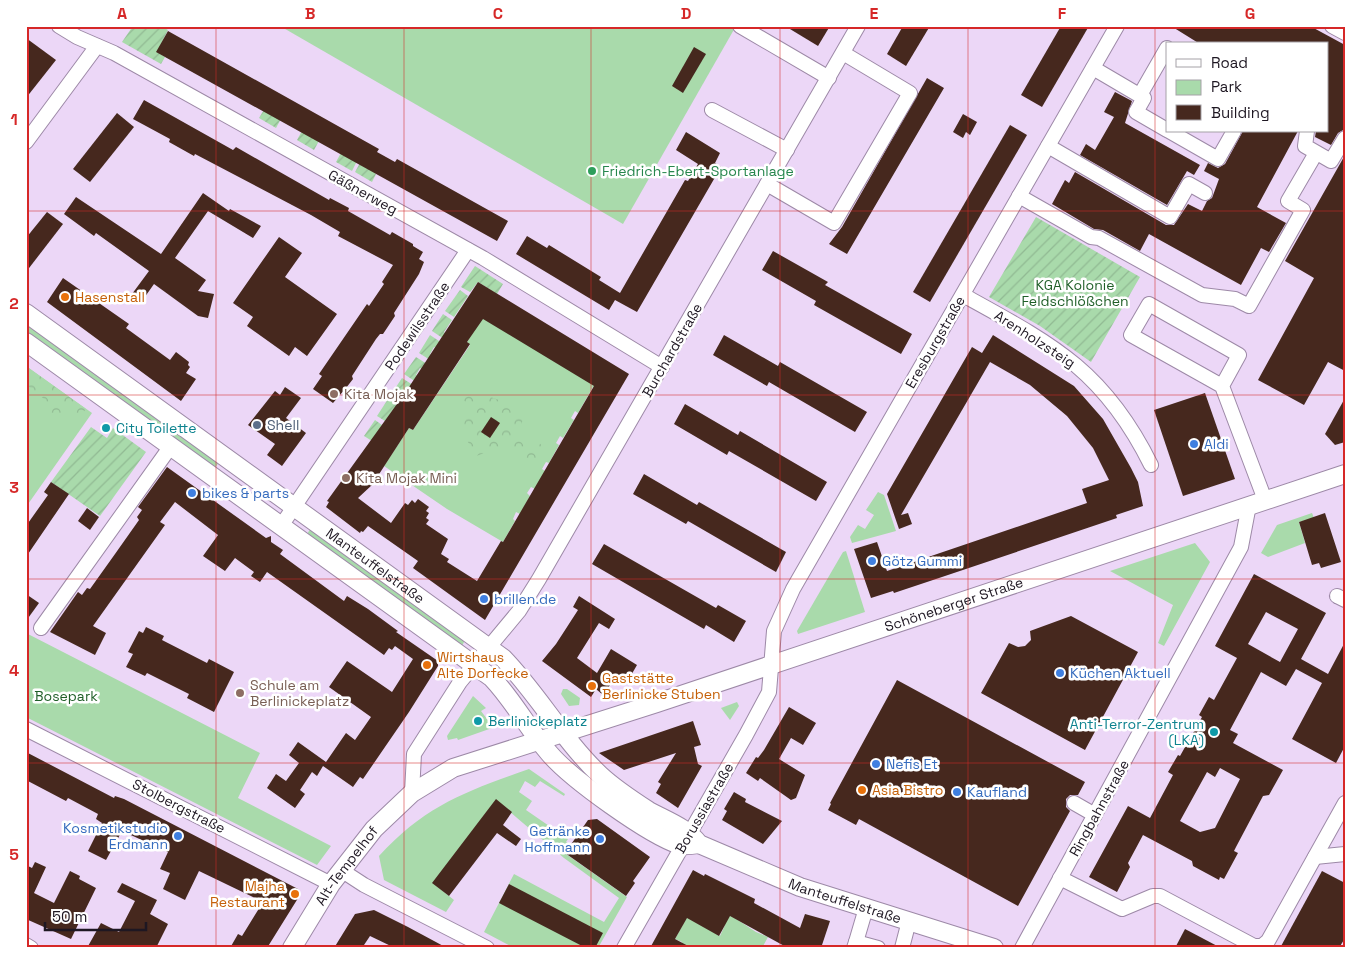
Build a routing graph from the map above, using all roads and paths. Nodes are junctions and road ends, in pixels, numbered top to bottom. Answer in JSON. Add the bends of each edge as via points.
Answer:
{"nodes":[{"id":1,"x":59,"y":26,"type":"edge"},
{"id":2,"x":740,"y":26,"type":"edge"},
{"id":3,"x":858,"y":26,"type":"edge"},
{"id":4,"x":1117,"y":26,"type":"edge"},
{"id":5,"x":1332,"y":26,"type":"edge"},
{"id":6,"x":1345,"y":34,"type":"edge"},
{"id":7,"x":97,"y":46,"type":"junction"},
{"id":8,"x":1166,"y":51,"type":"edge"},
{"id":9,"x":843,"y":54,"type":"junction"},
{"id":10,"x":1093,"y":68,"type":"junction"},
{"id":11,"x":828,"y":78,"type":"junction"},
{"id":12,"x":1140,"y":95,"type":"junction"},
{"id":13,"x":712,"y":110,"type":"dead end"},
{"id":14,"x":1166,"y":130,"type":"edge"},
{"id":15,"x":1170,"y":132,"type":"edge"},
{"id":16,"x":1233,"y":132,"type":"edge"},
{"id":17,"x":1307,"y":132,"type":"edge"},
{"id":18,"x":1345,"y":138,"type":"edge"},
{"id":19,"x":26,"y":142,"type":"edge"},
{"id":20,"x":1048,"y":146,"type":"junction"},
{"id":21,"x":788,"y":150,"type":"junction"},
{"id":22,"x":1316,"y":153,"type":"junction"},
{"id":23,"x":767,"y":184,"type":"junction"},
{"id":24,"x":1205,"y":193,"type":"dead end"},
{"id":25,"x":1020,"y":196,"type":"junction"},
{"id":26,"x":468,"y":250,"type":"junction"},
{"id":27,"x":963,"y":295,"type":"junction"},
{"id":28,"x":26,"y":313,"type":"edge"},
{"id":29,"x":26,"y":342,"type":"edge"},
{"id":30,"x":662,"y":367,"type":"junction"},
{"id":31,"x":1222,"y":386,"type":"junction"},
{"id":32,"x":171,"y":446,"type":"junction"},
{"id":33,"x":1151,"y":465,"type":"dead end"},
{"id":34,"x":1345,"y":474,"type":"edge"},
{"id":35,"x":1257,"y":503,"type":"junction"},
{"id":36,"x":295,"y":506,"type":"junction"},
{"id":37,"x":281,"y":526,"type":"junction"},
{"id":38,"x":42,"y":628,"type":"dead end"},
{"id":39,"x":488,"y":647,"type":"junction"},
{"id":40,"x":474,"y":665,"type":"junction"},
{"id":41,"x":771,"y":665,"type":"junction"},
{"id":42,"x":26,"y":729,"type":"edge"},
{"id":43,"x":563,"y":733,"type":"junction"},
{"id":44,"x":538,"y":740,"type":"junction"},
{"id":45,"x":412,"y":793,"type":"junction"},
{"id":46,"x":1345,"y":802,"type":"edge"},
{"id":47,"x":1074,"y":803,"type":"dead end"},
{"id":48,"x":1095,"y":814,"type":"junction"},
{"id":49,"x":690,"y":841,"type":"junction"},
{"id":50,"x":1345,"y":854,"type":"edge"},
{"id":51,"x":1315,"y":857,"type":"junction"},
{"id":52,"x":336,"y":877,"type":"junction"},
{"id":53,"x":1060,"y":878,"type":"junction"},
{"id":54,"x":866,"y":908,"type":"junction"},
{"id":55,"x":909,"y":921,"type":"junction"},
{"id":56,"x":26,"y":945,"type":"edge"},
{"id":57,"x":855,"y":945,"type":"edge"},
{"id":58,"x":31,"y":948,"type":"edge"},
{"id":59,"x":292,"y":948,"type":"edge"},
{"id":60,"x":487,"y":948,"type":"edge"},
{"id":61,"x":624,"y":948,"type":"edge"},
{"id":62,"x":878,"y":948,"type":"edge"},
{"id":63,"x":902,"y":948,"type":"edge"},
{"id":64,"x":994,"y":948,"type":"edge"},
{"id":65,"x":1022,"y":948,"type":"edge"}],
"edges":[{"from":1,"to":7,"type":"street","name":"Gäßnerweg"},
{"from":2,"to":11,"type":"street"},
{"from":3,"to":9,"type":"street","name":"Burchardstraße"},
{"from":4,"to":10,"type":"street","name":"Eresburgstraße"},
{"from":5,"to":6,"type":"street"},
{"from":7,"to":19,"type":"street"},
{"from":7,"to":26,"type":"street","name":"Gäßnerweg"},
{"from":8,"to":12,"type":"street"},
{"from":9,"to":11,"type":"street","name":"Burchardstraße"},
{"from":9,"to":23,"type":"street","via":[[910,93],[834,224]]},
{"from":10,"to":12,"type":"street"},
{"from":10,"to":20,"type":"street","name":"Eresburgstraße"},
{"from":11,"to":21,"type":"street","name":"Burchardstraße"},
{"from":12,"to":14,"type":"street","via":[[1144,98],[1136,112]]},
{"from":13,"to":21,"type":"street"},
{"from":15,"to":16,"type":"street","via":[[1218,159]]},
{"from":17,"to":22,"type":"street","via":[[1305,146]]},
{"from":18,"to":22,"type":"street","via":[[1331,161]]},
{"from":20,"to":24,"type":"street","via":[[1170,217],[1190,184]]},
{"from":20,"to":25,"type":"street","name":"Eresburgstraße"},
{"from":21,"to":23,"type":"street","name":"Burchardstraße"},
{"from":22,"to":25,"type":"street","via":[[1288,201],[1303,210],[1249,306],[1235,299],[1202,295]]},
{"from":23,"to":30,"type":"street","name":"Burchardstraße"},
{"from":25,"to":27,"type":"street","name":"Eresburgstraße"},
{"from":26,"to":30,"type":"street","name":"Gäßnerweg"},
{"from":26,"to":36,"type":"street","name":"Podewilsstraße"},
{"from":27,"to":33,"type":"street","name":"Arenholzsteig","via":[[1042,340],[1082,369],[1119,410]]},
{"from":27,"to":41,"type":"street","name":"Eresburgstraße","via":[[784,606],[774,631]]},
{"from":28,"to":36,"type":"main road","name":"Manteuffelstraße"},
{"from":29,"to":32,"type":"main road","name":"Manteuffelstraße"},
{"from":30,"to":39,"type":"street","name":"Burchardstraße","via":[[540,579],[519,611]]},
{"from":31,"to":31,"type":"street","via":[[1239,355],[1149,304],[1131,335]]},
{"from":31,"to":35,"type":"street"},
{"from":32,"to":37,"type":"main road","name":"Manteuffelstraße"},
{"from":32,"to":38,"type":"street"},
{"from":34,"to":35,"type":"main road","name":"Schöneberger Straße"},
{"from":35,"to":41,"type":"main road","name":"Schöneberger Straße"},
{"from":35,"to":48,"type":"street","name":"Ringbahnstraße","via":[[1241,547]]},
{"from":36,"to":37,"type":"street","name":"Podewilsstraße"},
{"from":36,"to":39,"type":"main road","name":"Manteuffelstraße"},
{"from":37,"to":40,"type":"main road","name":"Manteuffelstraße"},
{"from":39,"to":40,"type":"street","name":"Burchardstraße"},
{"from":39,"to":43,"type":"main road","name":"Manteuffelstraße","via":[[517,673]]},
{"from":40,"to":44,"type":"main road","name":"Manteuffelstraße","via":[[507,694]]},
{"from":40,"to":45,"type":"street","via":[[414,754]]},
{"from":41,"to":43,"type":"main road","name":"Schöneberger Straße"},
{"from":41,"to":49,"type":"street","name":"Borussiastraße","via":[[769,692]]},
{"from":42,"to":52,"type":"street","name":"Stolbergstraße"},
{"from":43,"to":44,"type":"main road","name":"Schöneberger Straße"},
{"from":43,"to":49,"type":"main road","name":"Manteuffelstraße","via":[[582,758],[614,787]]},
{"from":44,"to":45,"type":"main road","name":"Alt-Tempelhof","via":[[453,768]]},
{"from":44,"to":49,"type":"main road","name":"Manteuffelstraße","via":[[581,782],[642,824]]},
{"from":45,"to":52,"type":"main road","name":"Alt-Tempelhof","via":[[374,829]]},
{"from":46,"to":51,"type":"street"},
{"from":47,"to":48,"type":"street"},
{"from":48,"to":53,"type":"street","name":"Ringbahnstraße"},
{"from":49,"to":54,"type":"main road","name":"Manteuffelstraße","via":[[800,887]]},
{"from":49,"to":61,"type":"street","name":"Borussiastraße"},
{"from":50,"to":51,"type":"street"},
{"from":51,"to":53,"type":"street","via":[[1262,946],[1254,946],[1160,896],[1122,909]]},
{"from":52,"to":59,"type":"main road","name":"Alt-Tempelhof"},
{"from":52,"to":60,"type":"street","name":"Stolbergstraße","via":[[364,885]]},
{"from":53,"to":65,"type":"street","name":"Ringbahnstraße"},
{"from":54,"to":55,"type":"main road","name":"Manteuffelstraße"},
{"from":54,"to":57,"type":"street"},
{"from":55,"to":63,"type":"street"},
{"from":55,"to":64,"type":"main road","name":"Manteuffelstraße"},
{"from":56,"to":58,"type":"street"},
{"from":57,"to":62,"type":"street"}]}
